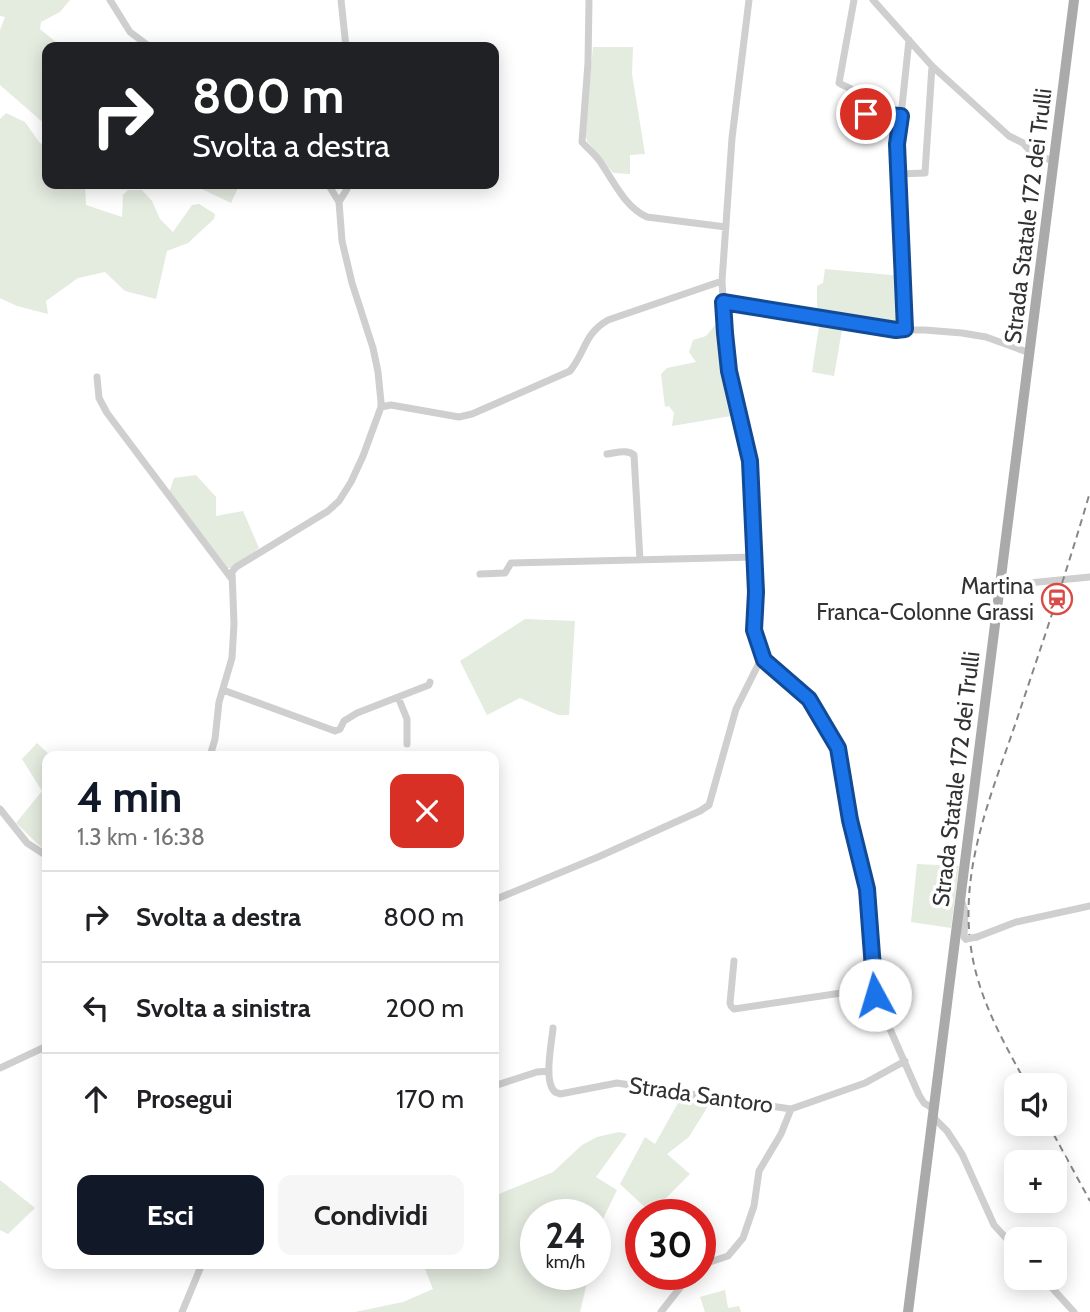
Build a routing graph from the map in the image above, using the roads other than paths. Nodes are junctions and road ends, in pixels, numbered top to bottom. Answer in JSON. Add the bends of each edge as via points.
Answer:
{"nodes":[{"id":1,"x":110,"y":0,"type":"edge"},
{"id":2,"x":341,"y":0,"type":"edge"},
{"id":3,"x":589,"y":0,"type":"edge"},
{"id":4,"x":749,"y":0,"type":"edge"},
{"id":5,"x":854,"y":0,"type":"edge"},
{"id":6,"x":873,"y":0,"type":"edge"},
{"id":7,"x":1074,"y":0,"type":"edge"},
{"id":8,"x":909,"y":40,"type":"junction"},
{"id":9,"x":143,"y":42,"type":"edge"},
{"id":10,"x":345,"y":42,"type":"edge"},
{"id":11,"x":932,"y":66,"type":"junction"},
{"id":12,"x":901,"y":116,"type":"junction"},
{"id":13,"x":1054,"y":160,"type":"junction"},
{"id":14,"x":898,"y":174,"type":"junction"},
{"id":15,"x":331,"y":189,"type":"edge"},
{"id":16,"x":347,"y":189,"type":"edge"},
{"id":17,"x":340,"y":202,"type":"junction"},
{"id":18,"x":726,"y":227,"type":"junction"},
{"id":19,"x":722,"y":281,"type":"junction"},
{"id":20,"x":723,"y":302,"type":"junction"},
{"id":21,"x":905,"y":329,"type":"junction"},
{"id":22,"x":1030,"y":352,"type":"junction"},
{"id":23,"x":97,"y":377,"type":"dead end"},
{"id":24,"x":381,"y":407,"type":"junction"},
{"id":25,"x":607,"y":454,"type":"dead end"},
{"id":26,"x":755,"y":557,"type":"junction"},
{"id":27,"x":640,"y":560,"type":"junction"},
{"id":28,"x":480,"y":574,"type":"dead end"},
{"id":29,"x":1090,"y":577,"type":"edge"},
{"id":30,"x":231,"y":578,"type":"junction"},
{"id":31,"x":999,"y":586,"type":"junction"},
{"id":32,"x":764,"y":660,"type":"junction"},
{"id":33,"x":430,"y":682,"type":"dead end"},
{"id":34,"x":223,"y":691,"type":"junction"},
{"id":35,"x":398,"y":697,"type":"junction"},
{"id":36,"x":407,"y":744,"type":"dead end"},
{"id":37,"x":211,"y":751,"type":"edge"},
{"id":38,"x":0,"y":809,"type":"edge"},
{"id":39,"x":42,"y":853,"type":"edge"},
{"id":40,"x":499,"y":898,"type":"edge"},
{"id":41,"x":960,"y":898,"type":"junction"},
{"id":42,"x":1090,"y":906,"type":"edge"},
{"id":43,"x":734,"y":961,"type":"dead end"},
{"id":44,"x":874,"y":988,"type":"junction"},
{"id":45,"x":553,"y":1028,"type":"dead end"},
{"id":46,"x":42,"y":1048,"type":"edge"},
{"id":47,"x":905,"y":1061,"type":"junction"},
{"id":48,"x":0,"y":1068,"type":"edge"},
{"id":49,"x":549,"y":1072,"type":"junction"},
{"id":50,"x":499,"y":1084,"type":"edge"},
{"id":51,"x":792,"y":1108,"type":"junction"},
{"id":52,"x":933,"y":1113,"type":"junction"},
{"id":53,"x":1004,"y":1236,"type":"edge"},
{"id":54,"x":716,"y":1260,"type":"edge"},
{"id":55,"x":200,"y":1269,"type":"edge"},
{"id":56,"x":680,"y":1290,"type":"edge"},
{"id":57,"x":1053,"y":1290,"type":"edge"},
{"id":58,"x":182,"y":1312,"type":"edge"},
{"id":59,"x":661,"y":1312,"type":"edge"},
{"id":60,"x":908,"y":1312,"type":"edge"},
{"id":61,"x":1074,"y":1312,"type":"edge"}],
"edges":[{"from":1,"to":9,"type":"street","via":[[130,32]]},
{"from":2,"to":10,"type":"street"},
{"from":3,"to":18,"type":"street","via":[[582,142],[638,213]]},
{"from":4,"to":18,"type":"street"},
{"from":5,"to":12,"type":"street","via":[[839,83],[857,94],[866,114]]},
{"from":6,"to":8,"type":"street"},
{"from":7,"to":13,"type":"main road","name":"Strada Statale 172 dei Trulli"},
{"from":8,"to":11,"type":"street"},
{"from":8,"to":12,"type":"street"},
{"from":11,"to":13,"type":"street","via":[[1035,157]]},
{"from":11,"to":14,"type":"street","via":[[925,173]]},
{"from":12,"to":14,"type":"street"},
{"from":13,"to":22,"type":"main road","name":"Strada Statale 172 dei Trulli"},
{"from":14,"to":21,"type":"street"},
{"from":15,"to":17,"type":"street"},
{"from":16,"to":17,"type":"street"},
{"from":17,"to":24,"type":"street","via":[[342,242],[373,348]]},
{"from":18,"to":19,"type":"street"},
{"from":19,"to":20,"type":"street"},
{"from":19,"to":24,"type":"street","via":[[608,320],[589,336],[570,371],[472,414],[459,417]]},
{"from":20,"to":21,"type":"street"},
{"from":20,"to":26,"type":"street","via":[[729,371],[750,461]]},
{"from":21,"to":22,"type":"street","via":[[986,337]]},
{"from":22,"to":31,"type":"main road","name":"Strada Statale 172 dei Trulli"},
{"from":23,"to":30,"type":"street","via":[[99,398],[107,413]]},
{"from":24,"to":30,"type":"street","via":[[363,456],[339,501],[236,567]]},
{"from":25,"to":27,"type":"street","via":[[634,455]]},
{"from":26,"to":27,"type":"street"},
{"from":26,"to":32,"type":"street","via":[[754,630]]},
{"from":27,"to":28,"type":"street","via":[[511,563],[505,573]]},
{"from":29,"to":31,"type":"street"},
{"from":30,"to":34,"type":"street","via":[[234,642]]},
{"from":31,"to":41,"type":"main road","name":"Strada Statale 172 dei Trulli"},
{"from":32,"to":40,"type":"street","via":[[736,709],[709,805]]},
{"from":32,"to":44,"type":"street","via":[[809,699],[838,748],[867,889]]},
{"from":33,"to":35,"type":"street"},
{"from":34,"to":35,"type":"street","via":[[335,731],[348,717]]},
{"from":34,"to":37,"type":"street"},
{"from":35,"to":36,"type":"street","via":[[407,719]]},
{"from":38,"to":39,"type":"street","via":[[27,843]]},
{"from":41,"to":42,"type":"street","bridge":true,"via":[[966,939],[1016,922]]},
{"from":41,"to":52,"type":"main road","name":"Strada Statale 172 dei Trulli"},
{"from":43,"to":44,"type":"street","via":[[730,1003],[734,1009]]},
{"from":44,"to":47,"type":"street"},
{"from":45,"to":49,"type":"street"},
{"from":46,"to":48,"type":"street"},
{"from":47,"to":51,"type":"street","name":"Strada Santoro","via":[[865,1083]]},
{"from":47,"to":52,"type":"street","via":[[919,1095]]},
{"from":49,"to":50,"type":"street"},
{"from":49,"to":51,"type":"street","name":"Strada Santoro","via":[[557,1093],[618,1083]]},
{"from":51,"to":54,"type":"street","via":[[759,1171],[743,1238],[728,1256]]},
{"from":52,"to":53,"type":"street","via":[[962,1154],[994,1225]]},
{"from":52,"to":60,"type":"main road","name":"Strada Statale 172 dei Trulli"},
{"from":55,"to":58,"type":"street"},
{"from":56,"to":59,"type":"street"},
{"from":57,"to":61,"type":"street"}]}
